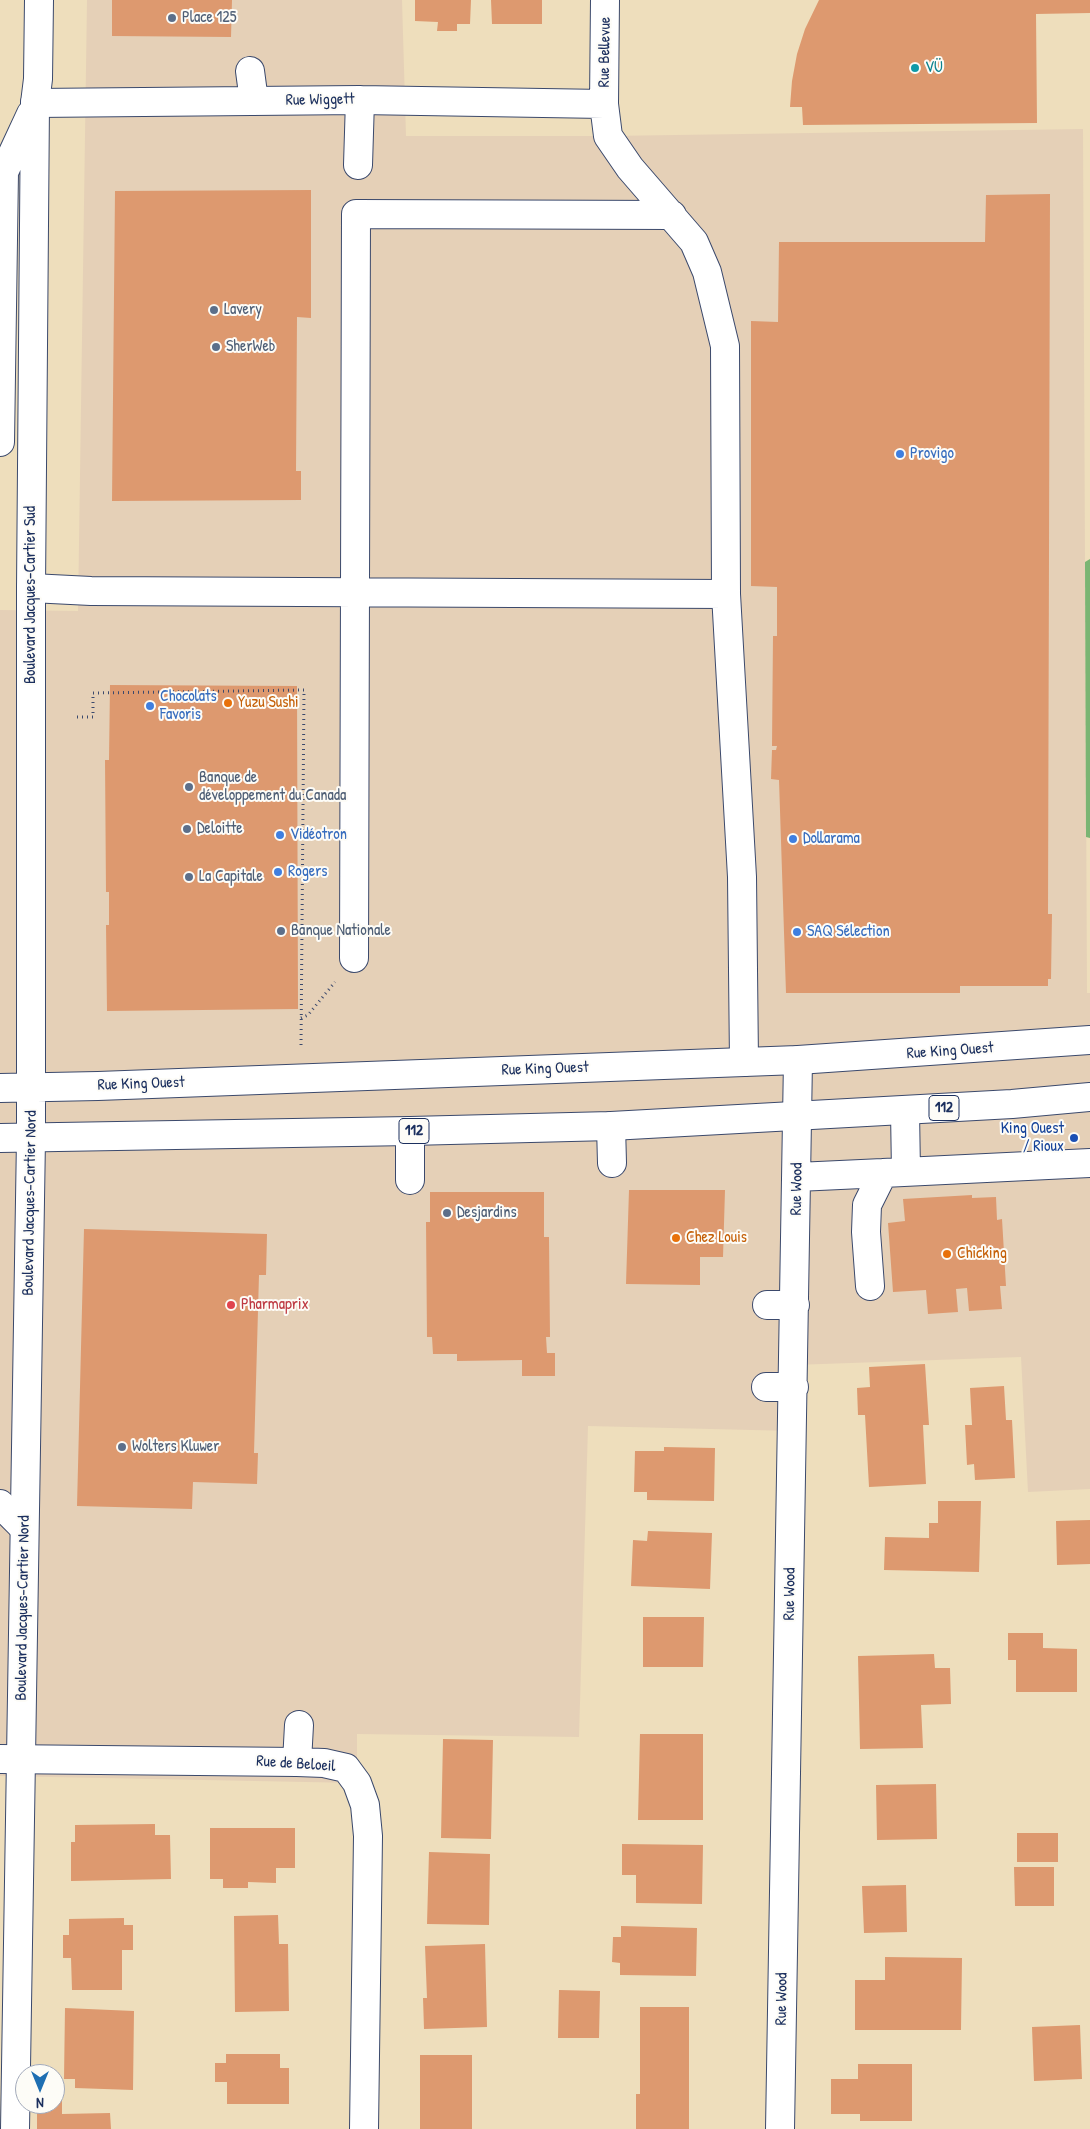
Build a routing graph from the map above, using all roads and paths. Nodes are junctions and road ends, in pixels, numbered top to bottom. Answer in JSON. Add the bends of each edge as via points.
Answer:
{"nodes":[{"id":1,"x":39,"y":0,"type":"edge"},
{"id":2,"x":605,"y":0,"type":"edge"},
{"id":3,"x":250,"y":71,"type":"dead end"},
{"id":4,"x":360,"y":100,"type":"junction"},
{"id":5,"x":254,"y":101,"type":"junction"},
{"id":6,"x":35,"y":103,"type":"junction"},
{"id":7,"x":604,"y":104,"type":"junction"},
{"id":8,"x":358,"y":165,"type":"dead end"},
{"id":9,"x":672,"y":215,"type":"junction"},
{"id":10,"x":0,"y":442,"type":"edge"},
{"id":11,"x":31,"y":588,"type":"junction"},
{"id":12,"x":355,"y":592,"type":"junction"},
{"id":13,"x":726,"y":594,"type":"junction"},
{"id":14,"x":77,"y":717,"type":"dead end"},
{"id":15,"x":354,"y":958,"type":"joint"},
{"id":16,"x":301,"y":1018,"type":"junction"},
{"id":17,"x":1090,"y":1040,"type":"edge"},
{"id":18,"x":301,"y":1043,"type":"dead end"},
{"id":19,"x":798,"y":1060,"type":"junction"},
{"id":20,"x":744,"y":1062,"type":"junction"},
{"id":21,"x":31,"y":1087,"type":"junction"},
{"id":22,"x":0,"y":1088,"type":"edge"},
{"id":23,"x":1090,"y":1097,"type":"edge"},
{"id":24,"x":904,"y":1111,"type":"junction"},
{"id":25,"x":797,"y":1116,"type":"junction"},
{"id":26,"x":611,"y":1126,"type":"junction"},
{"id":27,"x":410,"y":1132,"type":"junction"},
{"id":28,"x":0,"y":1138,"type":"edge"},
{"id":29,"x":31,"y":1138,"type":"junction"},
{"id":30,"x":612,"y":1163,"type":"dead end"},
{"id":31,"x":1090,"y":1163,"type":"edge"},
{"id":32,"x":894,"y":1173,"type":"junction"},
{"id":33,"x":797,"y":1177,"type":"junction"},
{"id":34,"x":410,"y":1180,"type":"dead end"},
{"id":35,"x":870,"y":1286,"type":"dead end"},
{"id":36,"x":767,"y":1305,"type":"dead end"},
{"id":37,"x":795,"y":1305,"type":"junction"},
{"id":38,"x":766,"y":1387,"type":"dead end"},
{"id":39,"x":794,"y":1387,"type":"junction"},
{"id":40,"x":0,"y":1504,"type":"edge"},
{"id":41,"x":24,"y":1528,"type":"junction"},
{"id":42,"x":300,"y":1724,"type":"dead end"},
{"id":43,"x":10,"y":1759,"type":"edge"},
{"id":44,"x":297,"y":1762,"type":"junction"},
{"id":45,"x":15,"y":2129,"type":"edge"},
{"id":46,"x":364,"y":2129,"type":"edge"},
{"id":47,"x":780,"y":2129,"type":"edge"}],
"edges":[{"from":1,"to":6,"type":"main road","name":"Boulevard Jacques-Cartier Sud"},
{"from":2,"to":7,"type":"main road","name":"Rue Bellevue"},
{"from":3,"to":5,"type":"main road"},
{"from":4,"to":5,"type":"main road","name":"Rue Wiggett"},
{"from":4,"to":7,"type":"main road","name":"Rue Wiggett"},
{"from":4,"to":8,"type":"main road"},
{"from":5,"to":6,"type":"main road","name":"Rue Wiggett"},
{"from":6,"to":10,"type":"main road","name":"Boulevard Jacques-Cartier Sud","via":[[4,172]]},
{"from":6,"to":11,"type":"main road","name":"Boulevard Jacques-Cartier Sud"},
{"from":7,"to":9,"type":"main road","name":"Rue Bellevue","via":[[608,136],[630,168]]},
{"from":9,"to":12,"type":"main road","via":[[356,214]]},
{"from":9,"to":13,"type":"main road","name":"Rue Bellevue","via":[[694,242],[707,272],[725,346]]},
{"from":11,"to":12,"type":"main road"},
{"from":11,"to":21,"type":"main road","name":"Boulevard Jacques-Cartier Sud"},
{"from":12,"to":13,"type":"main road"},
{"from":12,"to":15,"type":"main road"},
{"from":13,"to":20,"type":"main road","name":"Rue Bellevue","via":[[742,877]]},
{"from":14,"to":16,"type":"path","via":[[93,717],[93,693],[304,690]]},
{"from":15,"to":16,"type":"path","via":[[308,1015]]},
{"from":16,"to":18,"type":"path"},
{"from":17,"to":19,"type":"main road","name":"Rue King Ouest"},
{"from":19,"to":20,"type":"main road","name":"Rue King Ouest"},
{"from":19,"to":25,"type":"main road","name":"Rue Wood"},
{"from":20,"to":21,"type":"main road","name":"Rue King Ouest"},
{"from":21,"to":22,"type":"main road","name":"Rue King Ouest"},
{"from":21,"to":29,"type":"main road","name":"Boulevard Jacques-Cartier Nord"},
{"from":23,"to":24,"type":"main road","number":"112"},
{"from":24,"to":25,"type":"main road","number":"112"},
{"from":24,"to":32,"type":"main road"},
{"from":25,"to":26,"type":"main road","number":"112"},
{"from":25,"to":33,"type":"main road","name":"Rue Wood"},
{"from":26,"to":27,"type":"main road","number":"112"},
{"from":26,"to":30,"type":"main road"},
{"from":27,"to":29,"type":"main road","number":"112"},
{"from":27,"to":34,"type":"main road"},
{"from":28,"to":29,"type":"main road","number":"112"},
{"from":29,"to":41,"type":"main road","name":"Boulevard Jacques-Cartier Nord"},
{"from":31,"to":32,"type":"main road"},
{"from":32,"to":33,"type":"main road"},
{"from":32,"to":35,"type":"main road","via":[[866,1205]]},
{"from":33,"to":37,"type":"main road","name":"Rue Wood"},
{"from":36,"to":37,"type":"main road"},
{"from":37,"to":39,"type":"main road","name":"Rue Wood"},
{"from":38,"to":39,"type":"main road"},
{"from":39,"to":47,"type":"main road","name":"Rue Wood"},
{"from":40,"to":41,"type":"main road"},
{"from":41,"to":43,"type":"main road","name":"Boulevard Jacques-Cartier Nord"},
{"from":42,"to":44,"type":"main road"},
{"from":43,"to":44,"type":"main road","name":"Rue de Beloeil"},
{"from":43,"to":45,"type":"main road","name":"Boulevard Jacques-Cartier Nord"},
{"from":44,"to":46,"type":"main road","name":"Rue de Beloeil","via":[[346,1768],[357,1783],[365,1805],[368,1836]]}]}
